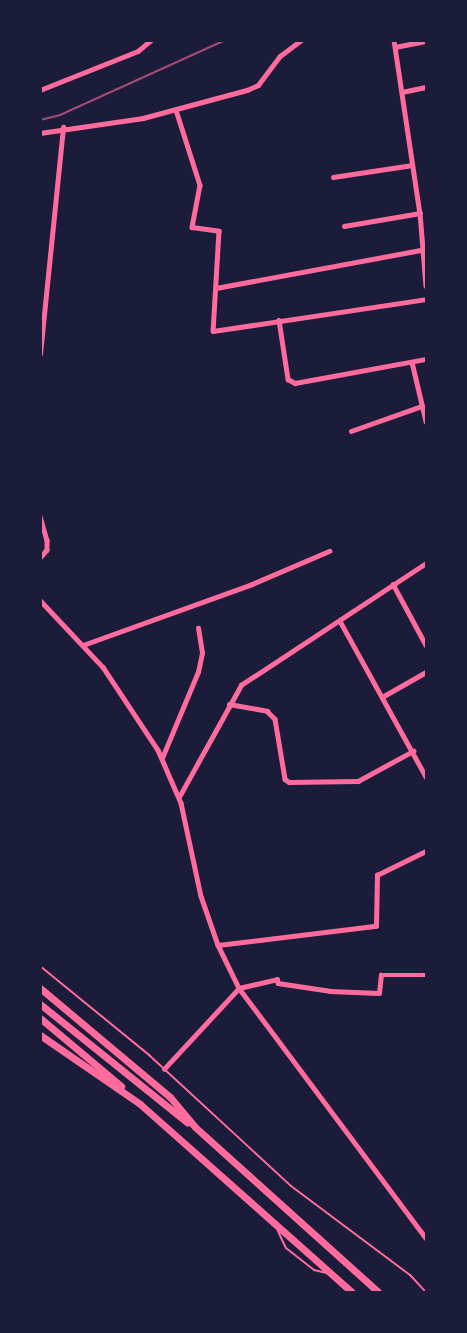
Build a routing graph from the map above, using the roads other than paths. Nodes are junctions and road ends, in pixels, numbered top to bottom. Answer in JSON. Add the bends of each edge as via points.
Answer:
{"nodes":[{"id":1,"x":151,"y":40,"type":"edge"},
{"id":2,"x":301,"y":40,"type":"edge"},
{"id":3,"x":394,"y":40,"type":"edge"},
{"id":4,"x":426,"y":41,"type":"edge"},
{"id":5,"x":395,"y":47,"type":"junction"},
{"id":6,"x":426,"y":87,"type":"edge"},
{"id":7,"x":40,"y":90,"type":"edge"},
{"id":8,"x":402,"y":92,"type":"junction"},
{"id":9,"x":176,"y":110,"type":"junction"},
{"id":10,"x":63,"y":127,"type":"junction"},
{"id":11,"x":40,"y":133,"type":"edge"},
{"id":12,"x":412,"y":165,"type":"junction"},
{"id":13,"x":333,"y":177,"type":"dead end"},
{"id":14,"x":420,"y":213,"type":"junction"},
{"id":15,"x":344,"y":226,"type":"dead end"},
{"id":16,"x":424,"y":235,"type":"edge"},
{"id":17,"x":422,"y":250,"type":"junction"},
{"id":18,"x":426,"y":286,"type":"edge"},
{"id":19,"x":216,"y":288,"type":"junction"},
{"id":20,"x":426,"y":299,"type":"edge"},
{"id":21,"x":279,"y":320,"type":"junction"},
{"id":22,"x":40,"y":354,"type":"edge"},
{"id":23,"x":426,"y":359,"type":"edge"},
{"id":24,"x":412,"y":362,"type":"junction"},
{"id":25,"x":426,"y":392,"type":"edge"},
{"id":26,"x":419,"y":393,"type":"junction"},
{"id":27,"x":422,"y":406,"type":"junction"},
{"id":28,"x":426,"y":421,"type":"edge"},
{"id":29,"x":351,"y":431,"type":"dead end"},
{"id":30,"x":40,"y":516,"type":"edge"},
{"id":31,"x":329,"y":551,"type":"dead end"},
{"id":32,"x":40,"y":558,"type":"edge"},
{"id":33,"x":426,"y":563,"type":"edge"},
{"id":34,"x":393,"y":584,"type":"junction"},
{"id":35,"x":40,"y":600,"type":"edge"},
{"id":36,"x":340,"y":621,"type":"junction"},
{"id":37,"x":198,"y":628,"type":"dead end"},
{"id":38,"x":83,"y":645,"type":"junction"},
{"id":39,"x":426,"y":645,"type":"edge"},
{"id":40,"x":426,"y":672,"type":"edge"},
{"id":41,"x":382,"y":697,"type":"junction"},
{"id":42,"x":229,"y":704,"type":"junction"},
{"id":43,"x":412,"y":751,"type":"junction"},
{"id":44,"x":162,"y":758,"type":"junction"},
{"id":45,"x":426,"y":777,"type":"edge"},
{"id":46,"x":179,"y":797,"type":"junction"},
{"id":47,"x":426,"y":852,"type":"edge"},
{"id":48,"x":218,"y":945,"type":"junction"},
{"id":49,"x":40,"y":966,"type":"edge"},
{"id":50,"x":426,"y":975,"type":"edge"},
{"id":51,"x":40,"y":988,"type":"edge"},
{"id":52,"x":239,"y":988,"type":"junction"},
{"id":53,"x":40,"y":1004,"type":"edge"},
{"id":54,"x":40,"y":1018,"type":"edge"},
{"id":55,"x":40,"y":1035,"type":"edge"},
{"id":56,"x":164,"y":1069,"type":"junction"},
{"id":57,"x":140,"y":1104,"type":"junction"},
{"id":58,"x":195,"y":1127,"type":"junction"},
{"id":59,"x":426,"y":1238,"type":"edge"},
{"id":60,"x":352,"y":1293,"type":"edge"},
{"id":61,"x":378,"y":1293,"type":"edge"},
{"id":62,"x":426,"y":1293,"type":"edge"}],
"edges":[{"from":1,"to":7,"type":"street","via":[[138,51]]},
{"from":2,"to":9,"type":"street","via":[[280,56],[258,85]]},
{"from":3,"to":5,"type":"street"},
{"from":4,"to":5,"type":"street"},
{"from":5,"to":8,"type":"street"},
{"from":6,"to":8,"type":"street"},
{"from":8,"to":12,"type":"street"},
{"from":9,"to":10,"type":"street","via":[[143,118]]},
{"from":9,"to":19,"type":"street","via":[[200,185],[192,227],[219,231]]},
{"from":10,"to":11,"type":"street"},
{"from":10,"to":22,"type":"street"},
{"from":12,"to":13,"type":"street"},
{"from":12,"to":14,"type":"street"},
{"from":14,"to":15,"type":"street"},
{"from":14,"to":16,"type":"street"},
{"from":16,"to":17,"type":"street"},
{"from":17,"to":18,"type":"street"},
{"from":17,"to":19,"type":"street"},
{"from":19,"to":21,"type":"street","via":[[213,331]]},
{"from":20,"to":21,"type":"street"},
{"from":21,"to":24,"type":"street","via":[[288,379],[295,383]]},
{"from":23,"to":24,"type":"street"},
{"from":24,"to":26,"type":"street"},
{"from":25,"to":26,"type":"street"},
{"from":26,"to":27,"type":"street"},
{"from":27,"to":28,"type":"street"},
{"from":27,"to":29,"type":"street"},
{"from":30,"to":32,"type":"street","via":[[47,540],[47,550]]},
{"from":31,"to":38,"type":"street","via":[[252,584]]},
{"from":33,"to":34,"type":"street"},
{"from":34,"to":36,"type":"street"},
{"from":34,"to":39,"type":"street"},
{"from":35,"to":38,"type":"street"},
{"from":36,"to":41,"type":"street"},
{"from":36,"to":42,"type":"street","via":[[247,680]]},
{"from":37,"to":44,"type":"street","via":[[202,653],[198,672]]},
{"from":38,"to":44,"type":"street","via":[[104,667]]},
{"from":40,"to":41,"type":"street"},
{"from":41,"to":43,"type":"street"},
{"from":42,"to":43,"type":"street","via":[[267,711],[275,719],[285,779],[289,782],[358,781]]},
{"from":42,"to":46,"type":"street"},
{"from":43,"to":45,"type":"street"},
{"from":44,"to":46,"type":"street"},
{"from":46,"to":48,"type":"street","via":[[201,896]]},
{"from":47,"to":48,"type":"street","via":[[377,875],[376,926]]},
{"from":48,"to":52,"type":"street"},
{"from":49,"to":56,"type":"lane"},
{"from":50,"to":52,"type":"street","via":[[381,975],[379,993],[330,991],[278,983],[277,979]]},
{"from":51,"to":58,"type":"highway","via":[[123,1054],[170,1097]]},
{"from":52,"to":56,"type":"street"},
{"from":52,"to":59,"type":"street"},
{"from":53,"to":58,"type":"highway","via":[[163,1106]]},
{"from":54,"to":57,"type":"highway"},
{"from":55,"to":57,"type":"highway"},
{"from":56,"to":62,"type":"lane","via":[[291,1186],[410,1275]]},
{"from":57,"to":60,"type":"highway"},
{"from":58,"to":61,"type":"highway"}]}
